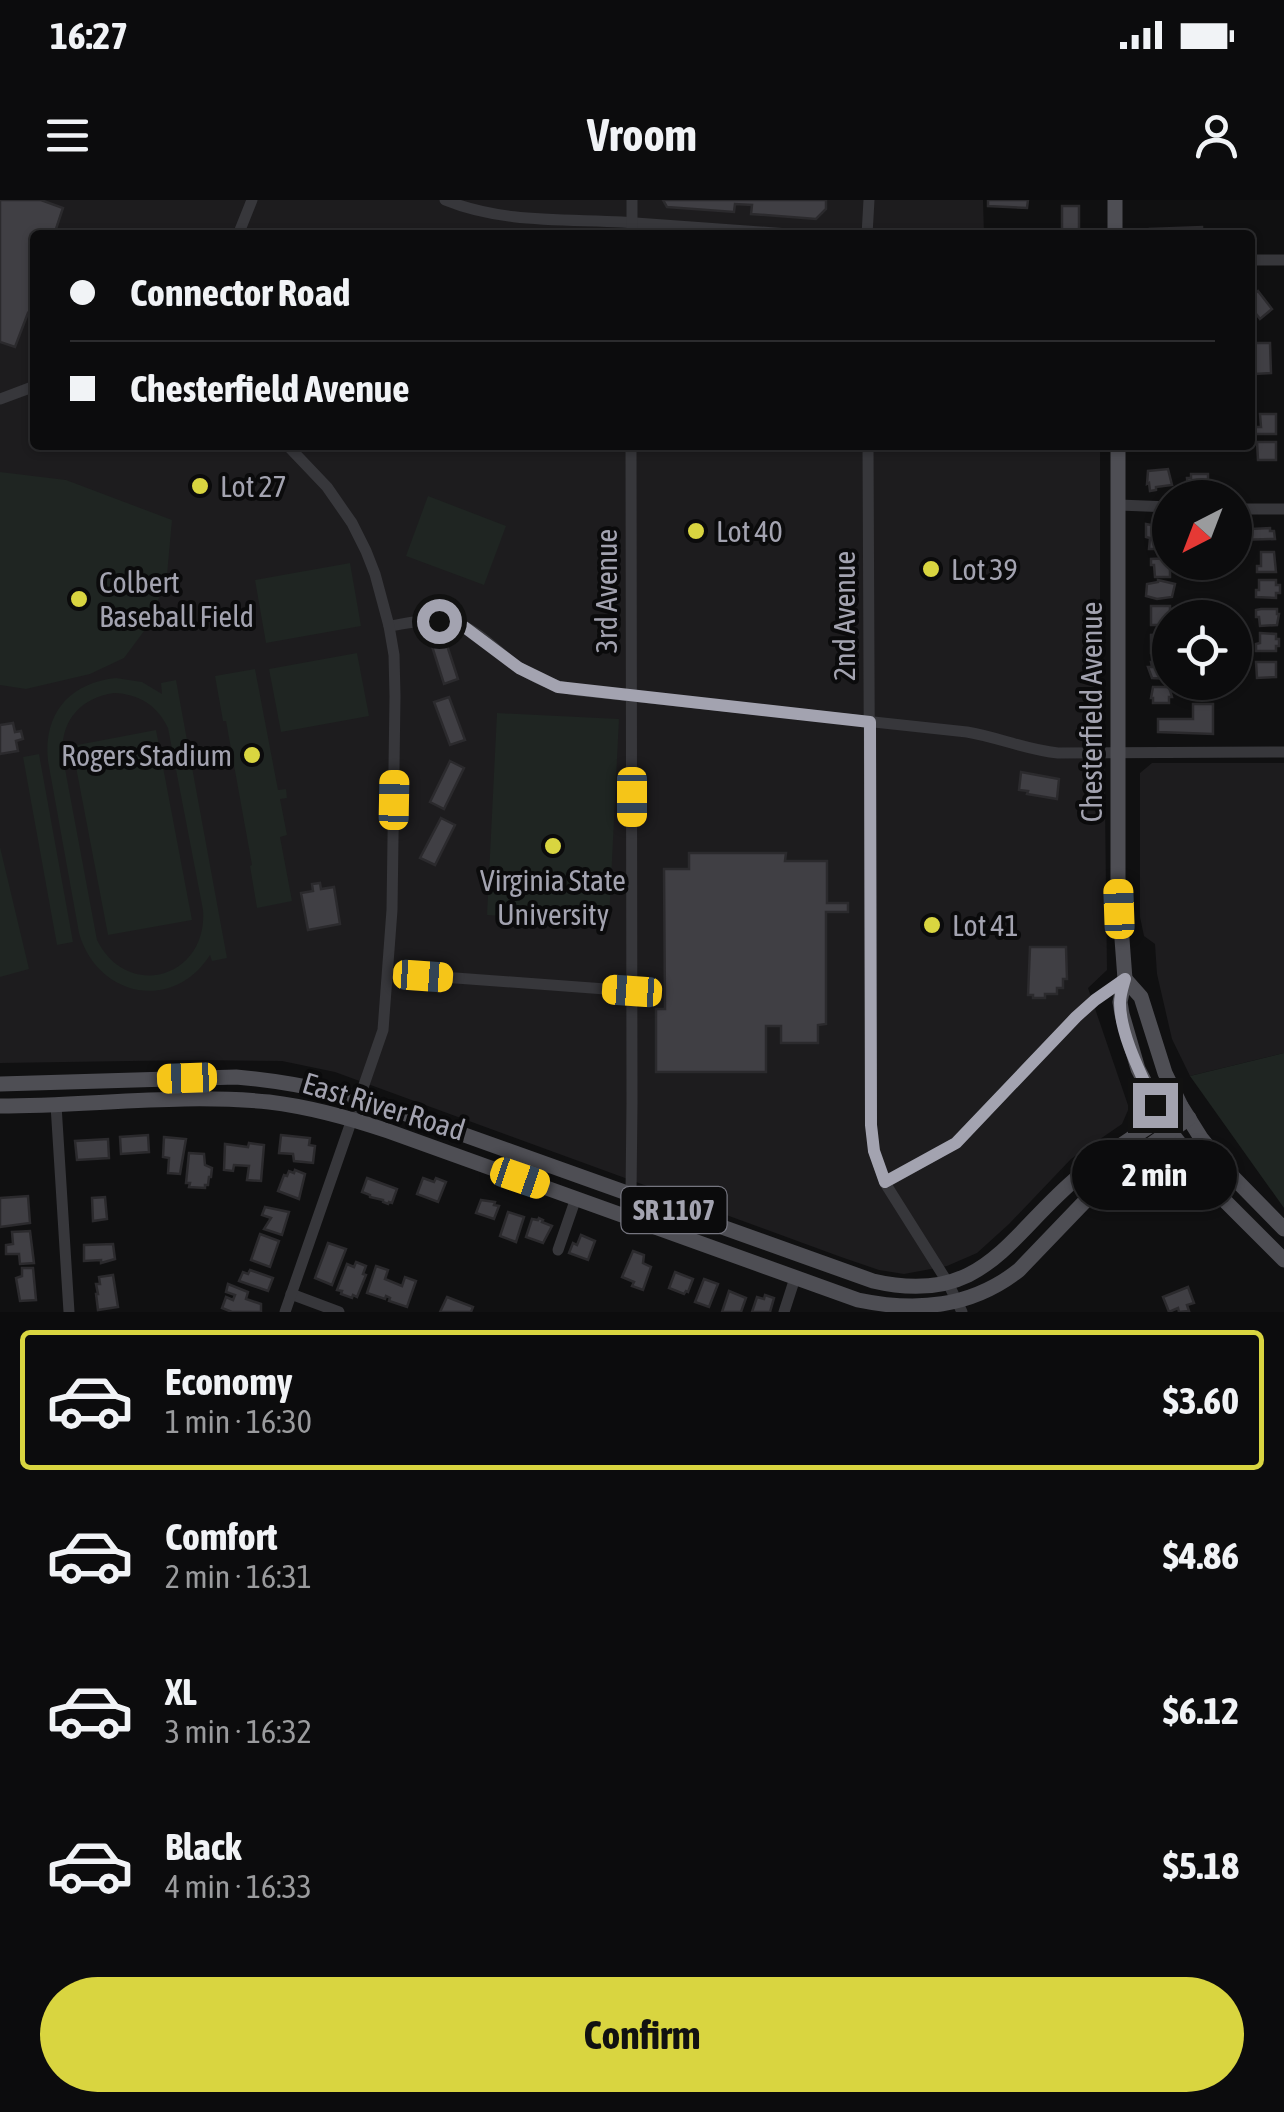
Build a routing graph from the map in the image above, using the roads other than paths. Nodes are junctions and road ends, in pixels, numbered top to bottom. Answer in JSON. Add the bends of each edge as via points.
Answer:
{"nodes":[{"id":1,"x":252,"y":200,"type":"edge"},
{"id":2,"x":446,"y":200,"type":"edge"},
{"id":3,"x":632,"y":200,"type":"edge"},
{"id":4,"x":869,"y":200,"type":"edge"},
{"id":5,"x":1115,"y":200,"type":"edge"},
{"id":6,"x":632,"y":229,"type":"edge"},
{"id":7,"x":240,"y":230,"type":"edge"},
{"id":8,"x":660,"y":230,"type":"edge"},
{"id":9,"x":867,"y":230,"type":"edge"},
{"id":10,"x":1115,"y":230,"type":"edge"},
{"id":11,"x":1255,"y":260,"type":"edge"},
{"id":12,"x":1284,"y":260,"type":"edge"},
{"id":13,"x":30,"y":388,"type":"edge"},
{"id":14,"x":0,"y":398,"type":"edge"},
{"id":15,"x":292,"y":450,"type":"edge"},
{"id":16,"x":631,"y":450,"type":"edge"},
{"id":17,"x":868,"y":450,"type":"edge"},
{"id":18,"x":1118,"y":450,"type":"edge"},
{"id":19,"x":1119,"y":505,"type":"junction"},
{"id":20,"x":1152,"y":506,"type":"edge"},
{"id":21,"x":1284,"y":508,"type":"edge"},
{"id":22,"x":1252,"y":509,"type":"edge"},
{"id":23,"x":389,"y":626,"type":"junction"},
{"id":24,"x":631,"y":697,"type":"junction"},
{"id":25,"x":870,"y":722,"type":"junction"},
{"id":26,"x":1284,"y":752,"type":"edge"},
{"id":27,"x":1118,"y":753,"type":"junction"},
{"id":28,"x":388,"y":974,"type":"junction"},
{"id":29,"x":1125,"y":979,"type":"junction"},
{"id":30,"x":632,"y":991,"type":"junction"},
{"id":31,"x":0,"y":1084,"type":"edge"},
{"id":32,"x":359,"y":1099,"type":"junction"},
{"id":33,"x":56,"y":1104,"type":"junction"},
{"id":34,"x":0,"y":1106,"type":"edge"},
{"id":35,"x":1185,"y":1112,"type":"junction"},
{"id":36,"x":352,"y":1119,"type":"junction"},
{"id":37,"x":1166,"y":1125,"type":"junction"},
{"id":38,"x":1128,"y":1159,"type":"junction"},
{"id":39,"x":1199,"y":1172,"type":"junction"},
{"id":40,"x":885,"y":1182,"type":"junction"},
{"id":41,"x":631,"y":1194,"type":"junction"},
{"id":42,"x":576,"y":1198,"type":"junction"},
{"id":43,"x":624,"y":1216,"type":"junction"},
{"id":44,"x":1284,"y":1229,"type":"edge"},
{"id":45,"x":558,"y":1250,"type":"dead end"},
{"id":46,"x":1284,"y":1260,"type":"edge"},
{"id":47,"x":795,"y":1278,"type":"junction"},
{"id":48,"x":948,"y":1283,"type":"junction"},
{"id":49,"x":291,"y":1294,"type":"junction"},
{"id":50,"x":960,"y":1308,"type":"edge"},
{"id":51,"x":69,"y":1312,"type":"edge"},
{"id":52,"x":285,"y":1312,"type":"edge"},
{"id":53,"x":339,"y":1312,"type":"edge"},
{"id":54,"x":784,"y":1312,"type":"edge"}],
"edges":[{"from":1,"to":7,"type":"street"},
{"from":2,"to":6,"type":"street","via":[[506,217]]},
{"from":3,"to":6,"type":"street"},
{"from":4,"to":9,"type":"street"},
{"from":5,"to":10,"type":"main road"},
{"from":6,"to":8,"type":"street"},
{"from":11,"to":12,"type":"street"},
{"from":13,"to":14,"type":"street"},
{"from":15,"to":23,"type":"street","via":[[352,523]]},
{"from":16,"to":24,"type":"street","name":"3rd Avenue"},
{"from":17,"to":25,"type":"street","name":"2nd Avenue"},
{"from":18,"to":19,"type":"main road","name":"Chesterfield Avenue"},
{"from":19,"to":20,"type":"street"},
{"from":19,"to":27,"type":"main road","name":"Chesterfield Avenue"},
{"from":21,"to":22,"type":"street"},
{"from":23,"to":24,"type":"street","via":[[456,623],[546,682]]},
{"from":23,"to":28,"type":"street","via":[[395,710]]},
{"from":24,"to":25,"type":"street"},
{"from":24,"to":30,"type":"street","name":"3rd Avenue"},
{"from":25,"to":27,"type":"street","via":[[968,732],[1042,751]]},
{"from":25,"to":40,"type":"street","name":"2nd Avenue","via":[[871,1125]]},
{"from":26,"to":27,"type":"street"},
{"from":27,"to":29,"type":"main road","name":"Chesterfield Avenue"},
{"from":28,"to":30,"type":"street"},
{"from":28,"to":32,"type":"street","via":[[383,1030]]},
{"from":29,"to":35,"type":"main road","name":"Chesterfield Avenue","via":[[1140,998]]},
{"from":29,"to":37,"type":"main road","name":"Chesterfield Avenue","via":[[1120,1002],[1128,1039]]},
{"from":29,"to":40,"type":"street","via":[[1076,1017],[956,1143]]},
{"from":30,"to":41,"type":"street","name":"3rd Avenue"},
{"from":31,"to":32,"type":"main road","name":"East River Road","number":"SR 1107","via":[[236,1078],[302,1084]]},
{"from":32,"to":36,"type":"street"},
{"from":32,"to":41,"type":"main road","name":"East River Road","number":"SR 1107"},
{"from":33,"to":34,"type":"main road","name":"East River Road","number":"SR 1107"},
{"from":33,"to":36,"type":"main road","name":"East River Road","number":"SR 1107","via":[[243,1100]]},
{"from":33,"to":51,"type":"street"},
{"from":35,"to":37,"type":"main road"},
{"from":35,"to":44,"type":"main road","name":"Chesterfield Avenue","via":[[1224,1168]]},
{"from":36,"to":42,"type":"main road","name":"East River Road","number":"SR 1107"},
{"from":36,"to":49,"type":"street"},
{"from":37,"to":38,"type":"main road","number":"SR 1107"},
{"from":37,"to":39,"type":"main road","name":"Chesterfield Avenue"},
{"from":37,"to":48,"type":"main road","number":"SR 1107","via":[[1080,1176],[988,1264]]},
{"from":38,"to":39,"type":"main road"},
{"from":38,"to":50,"type":"main road","number":"SR 1107","via":[[1019,1270]]},
{"from":39,"to":46,"type":"main road","name":"Chesterfield Avenue"},
{"from":40,"to":48,"type":"street","name":"2nd Avenue"},
{"from":41,"to":43,"type":"street","name":"3rd Avenue"},
{"from":41,"to":48,"type":"main road","name":"East River Road","number":"SR 1107","via":[[873,1281]]},
{"from":42,"to":43,"type":"main road","name":"East River Road","number":"SR 1107"},
{"from":42,"to":45,"type":"street"},
{"from":43,"to":47,"type":"main road","name":"East River Road","number":"SR 1107"},
{"from":47,"to":50,"type":"main road","name":"East River Road","number":"SR 1107","via":[[879,1306]]},
{"from":47,"to":54,"type":"street"},
{"from":48,"to":50,"type":"street","name":"2nd Avenue"},
{"from":49,"to":52,"type":"street"},
{"from":49,"to":53,"type":"street"}]}
